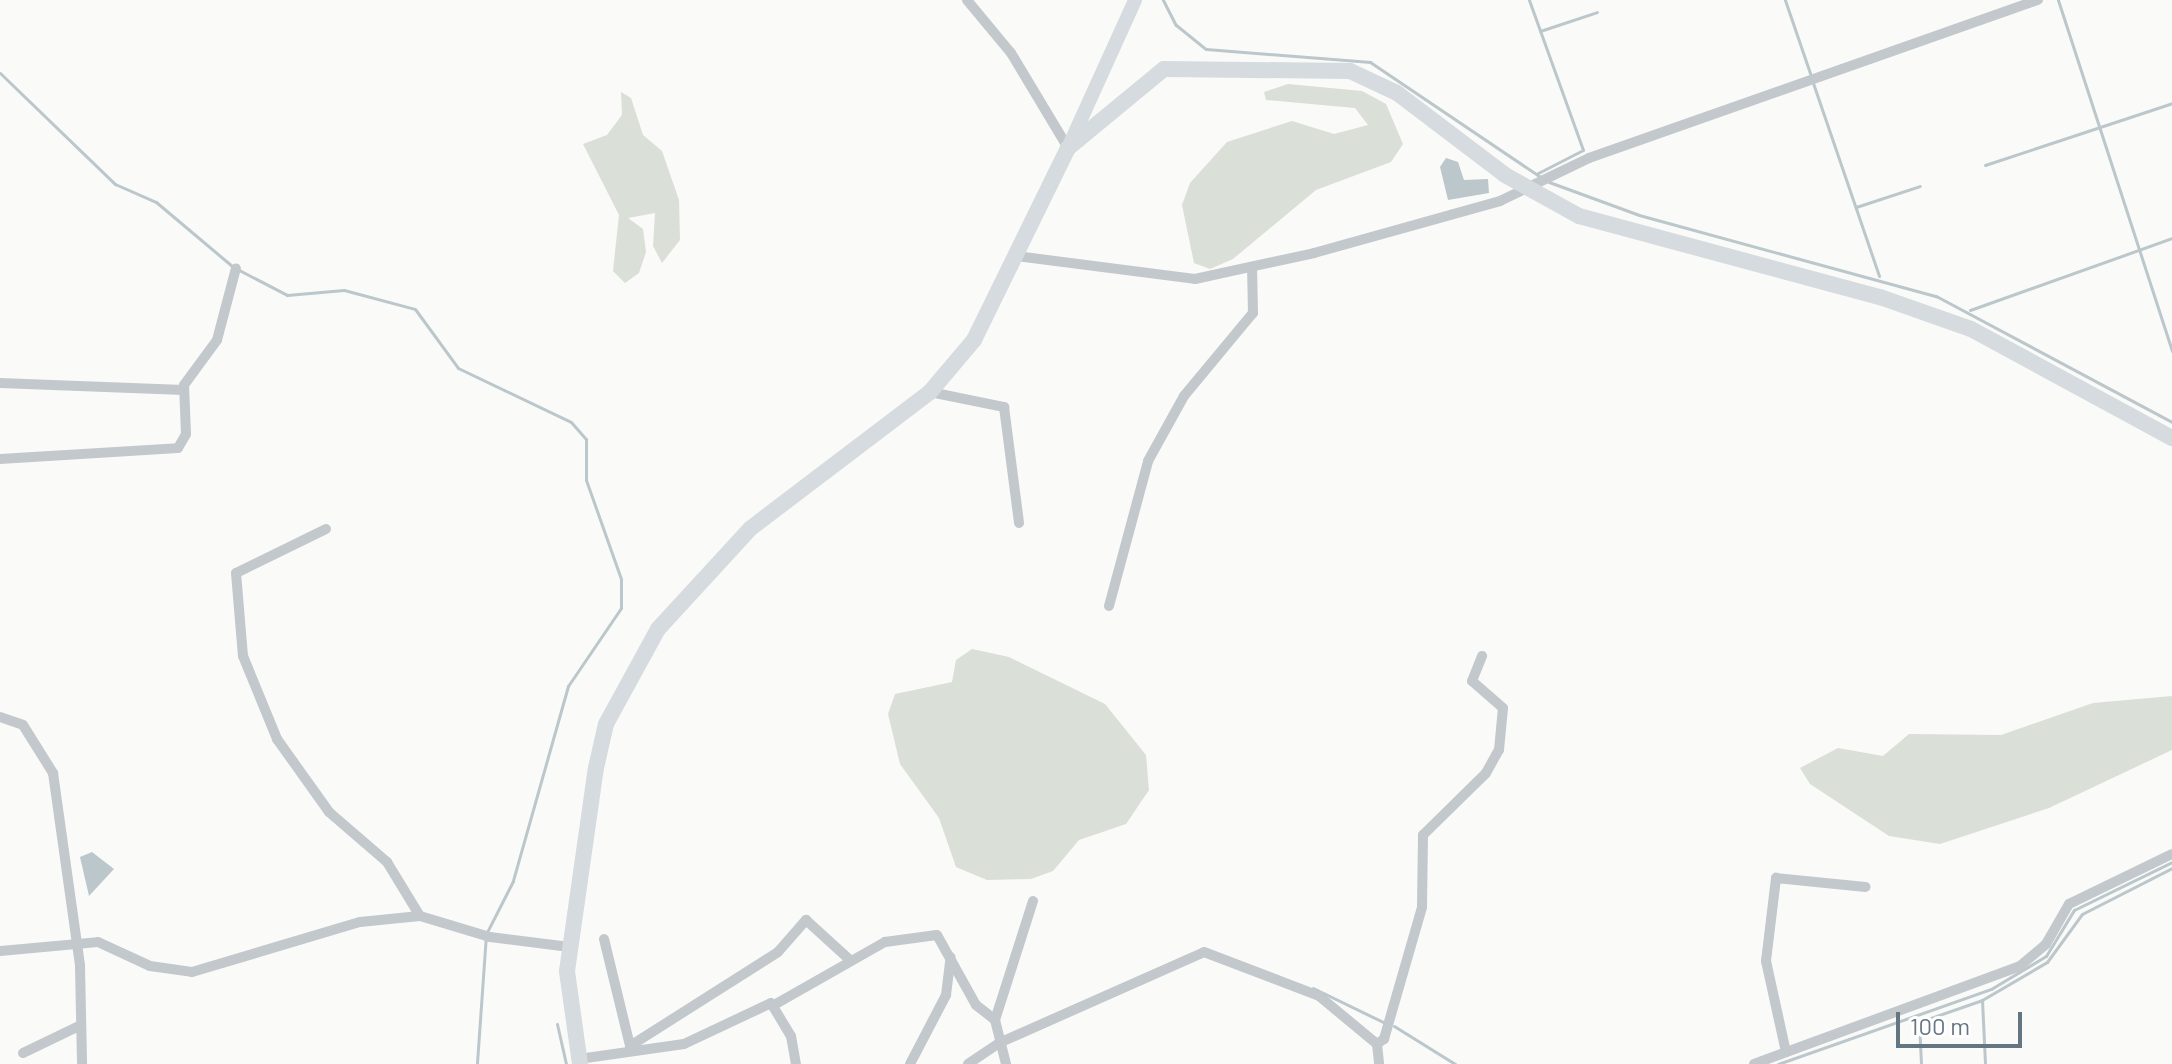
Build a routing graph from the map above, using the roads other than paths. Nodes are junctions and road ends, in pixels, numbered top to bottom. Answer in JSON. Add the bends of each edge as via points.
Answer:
{"nodes":[{"id":1,"x":967,"y":0,"type":"edge"},
{"id":2,"x":1135,"y":0,"type":"edge"},
{"id":3,"x":2038,"y":0,"type":"edge"},
{"id":4,"x":1068,"y":148,"type":"junction"},
{"id":5,"x":1535,"y":181,"type":"junction"},
{"id":6,"x":1016,"y":256,"type":"junction"},
{"id":7,"x":1252,"y":267,"type":"junction"},
{"id":8,"x":236,"y":268,"type":"dead end"},
{"id":9,"x":0,"y":383,"type":"edge"},
{"id":10,"x":184,"y":390,"type":"junction"},
{"id":11,"x":930,"y":392,"type":"junction"},
{"id":12,"x":2172,"y":438,"type":"edge"},
{"id":13,"x":0,"y":459,"type":"edge"},
{"id":14,"x":1019,"y":523,"type":"dead end"},
{"id":15,"x":326,"y":529,"type":"dead end"},
{"id":16,"x":1109,"y":606,"type":"dead end"},
{"id":17,"x":1482,"y":656,"type":"dead end"},
{"id":18,"x":0,"y":717,"type":"edge"},
{"id":19,"x":2172,"y":854,"type":"edge"},
{"id":20,"x":1866,"y":887,"type":"dead end"},
{"id":21,"x":1033,"y":901,"type":"dead end"},
{"id":22,"x":420,"y":916,"type":"junction"},
{"id":23,"x":604,"y":939,"type":"dead end"},
{"id":24,"x":77,"y":941,"type":"junction"},
{"id":25,"x":569,"y":947,"type":"junction"},
{"id":26,"x":0,"y":951,"type":"edge"},
{"id":27,"x":951,"y":955,"type":"junction"},
{"id":28,"x":850,"y":960,"type":"junction"},
{"id":29,"x":774,"y":1005,"type":"junction"},
{"id":30,"x":995,"y":1020,"type":"junction"},
{"id":31,"x":81,"y":1025,"type":"junction"},
{"id":32,"x":999,"y":1043,"type":"junction"},
{"id":33,"x":1377,"y":1044,"type":"junction"},
{"id":34,"x":630,"y":1046,"type":"junction"},
{"id":35,"x":1786,"y":1052,"type":"junction"},
{"id":36,"x":23,"y":1053,"type":"dead end"},
{"id":37,"x":580,"y":1061,"type":"edge"},
{"id":38,"x":82,"y":1064,"type":"edge"},
{"id":39,"x":796,"y":1064,"type":"edge"},
{"id":40,"x":910,"y":1064,"type":"edge"},
{"id":41,"x":968,"y":1064,"type":"edge"},
{"id":42,"x":1006,"y":1064,"type":"edge"},
{"id":43,"x":1379,"y":1064,"type":"edge"},
{"id":44,"x":1754,"y":1064,"type":"edge"}],
"edges":[{"from":1,"to":4,"type":"street","via":[[1011,53]]},
{"from":2,"to":4,"type":"main road"},
{"from":3,"to":5,"type":"street"},
{"from":4,"to":5,"type":"main road","via":[[1176,65],[1320,68],[1350,71],[1397,93]]},
{"from":4,"to":6,"type":"main road"},
{"from":5,"to":7,"type":"street"},
{"from":5,"to":12,"type":"main road","via":[[1579,216],[1971,329]]},
{"from":6,"to":7,"type":"street","via":[[1174,278]]},
{"from":6,"to":11,"type":"main road","via":[[974,340]]},
{"from":7,"to":16,"type":"street","via":[[1253,313],[1184,396],[1148,461]]},
{"from":8,"to":10,"type":"street","via":[[217,340],[190,370]]},
{"from":9,"to":10,"type":"street"},
{"from":10,"to":13,"type":"street","via":[[186,434],[178,448]]},
{"from":11,"to":14,"type":"street","via":[[1004,407]]},
{"from":11,"to":25,"type":"main road","via":[[751,528],[658,629],[601,739]]},
{"from":15,"to":22,"type":"street","via":[[236,573],[243,656],[266,721],[310,790],[387,862]]},
{"from":17,"to":33,"type":"street","via":[[1472,681],[1503,708],[1499,750],[1486,773],[1423,835],[1416,936],[1391,1028]]},
{"from":18,"to":24,"type":"street","via":[[23,725],[53,773]]},
{"from":19,"to":35,"type":"street","via":[[2069,904],[2046,944],[2020,966]]},
{"from":20,"to":35,"type":"street","via":[[1776,878],[1766,961]]},
{"from":21,"to":30,"type":"street"},
{"from":22,"to":24,"type":"street","via":[[360,922],[192,972]]},
{"from":22,"to":25,"type":"street","via":[[490,937]]},
{"from":23,"to":34,"type":"street"},
{"from":24,"to":26,"type":"street"},
{"from":24,"to":31,"type":"street"},
{"from":25,"to":37,"type":"main road"},
{"from":27,"to":28,"type":"street","via":[[937,935],[928,935],[885,942]]},
{"from":27,"to":30,"type":"street","via":[[976,1005]]},
{"from":27,"to":40,"type":"street","via":[[946,995]]},
{"from":28,"to":29,"type":"street"},
{"from":28,"to":34,"type":"street","via":[[806,920],[778,952]]},
{"from":29,"to":34,"type":"street","via":[[751,1007],[684,1044]]},
{"from":29,"to":39,"type":"street"},
{"from":30,"to":32,"type":"street"},
{"from":31,"to":36,"type":"street"},
{"from":31,"to":38,"type":"street"},
{"from":32,"to":33,"type":"street","via":[[1204,952],[1333,1003]]},
{"from":32,"to":41,"type":"street"},
{"from":32,"to":42,"type":"street"},
{"from":33,"to":43,"type":"street"},
{"from":34,"to":37,"type":"street"},
{"from":35,"to":44,"type":"street"}]}
